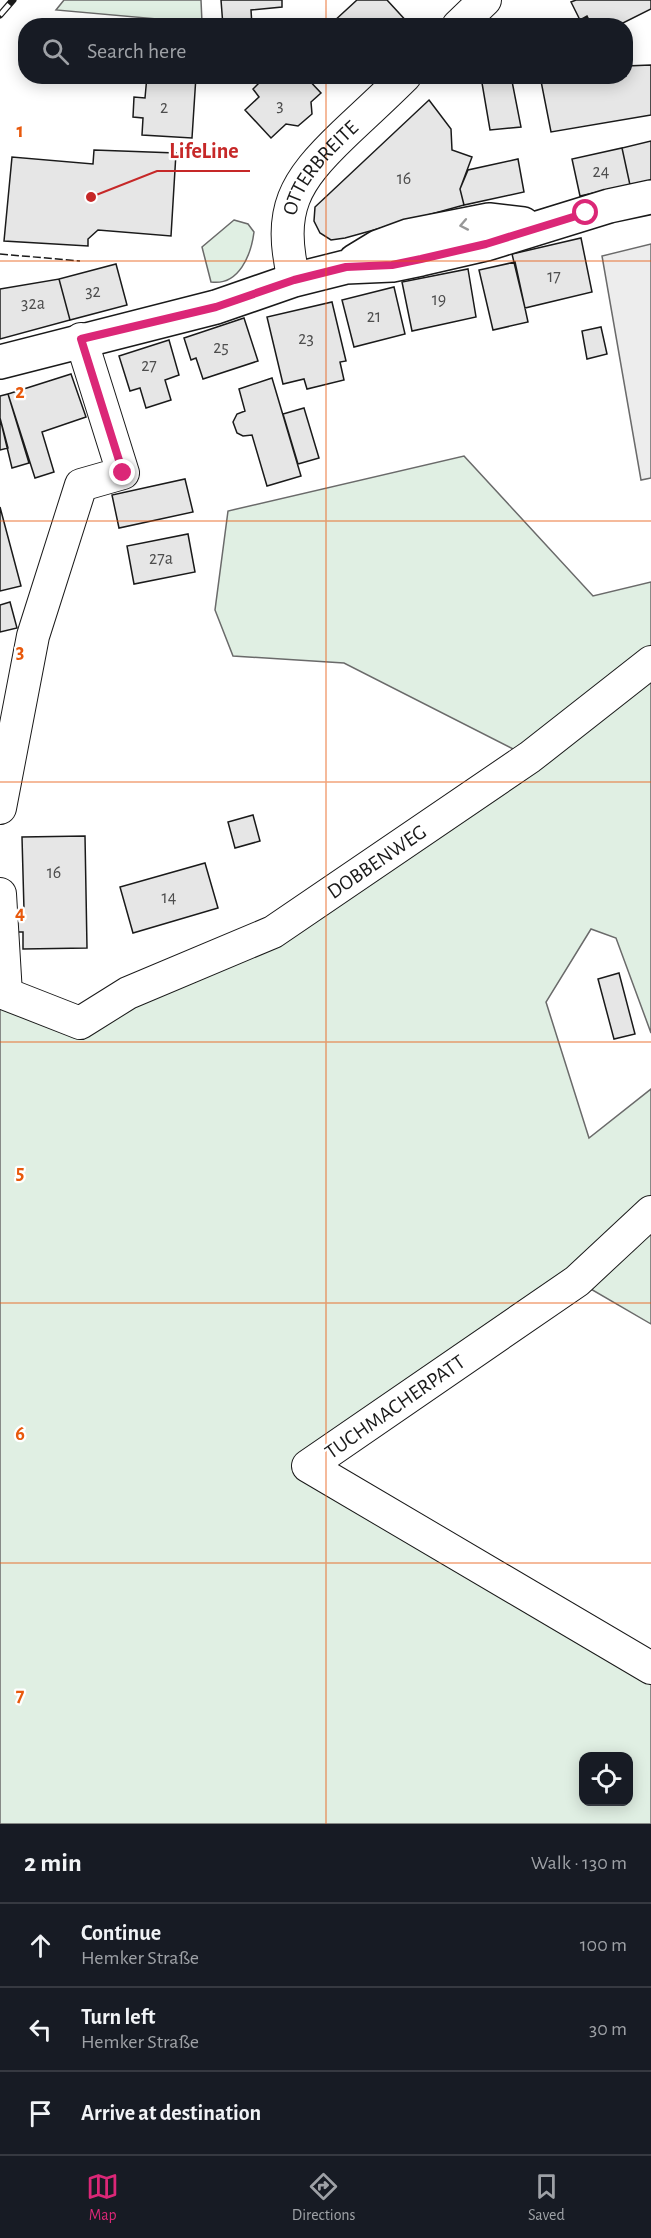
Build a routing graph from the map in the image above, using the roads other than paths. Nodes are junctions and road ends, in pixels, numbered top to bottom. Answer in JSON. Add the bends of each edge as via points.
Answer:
{"nodes":[{"id":1,"x":485,"y":0,"type":"edge"},
{"id":2,"x":466,"y":18,"type":"edge"},
{"id":3,"x":397,"y":84,"type":"edge"},
{"id":4,"x":651,"y":197,"type":"edge"},
{"id":5,"x":586,"y":213,"type":"junction"},
{"id":6,"x":651,"y":219,"type":"edge"},
{"id":7,"x":294,"y":280,"type":"junction"},
{"id":8,"x":81,"y":339,"type":"junction"},
{"id":9,"x":0,"y":362,"type":"edge"},
{"id":10,"x":651,"y":662,"type":"edge"},
{"id":11,"x":0,"y":808,"type":"edge"},
{"id":12,"x":0,"y":894,"type":"edge"},
{"id":13,"x":651,"y":1212,"type":"edge"},
{"id":14,"x":651,"y":1668,"type":"edge"}],
"edges":[{"from":1,"to":2,"type":"street"},
{"from":3,"to":7,"type":"street","name":"OTTERBREITE","via":[[312,164],[297,187],[288,215]]},
{"from":4,"to":5,"type":"main road"},
{"from":5,"to":6,"type":"main road"},
{"from":5,"to":7,"type":"main road","via":[[486,244],[421,259],[346,267]]},
{"from":7,"to":8,"type":"main road","via":[[216,307]]},
{"from":8,"to":9,"type":"main road"},
{"from":8,"to":11,"type":"street","via":[[123,473],[81,485],[33,636]]},
{"from":10,"to":12,"type":"street","name":"DOBBENWEG","via":[[530,757],[273,932],[128,993],[80,1023],[6,994]]},
{"from":13,"to":14,"type":"street","name":"TUCHMACHERPATT","via":[[577,1281],[308,1466]]}]}
